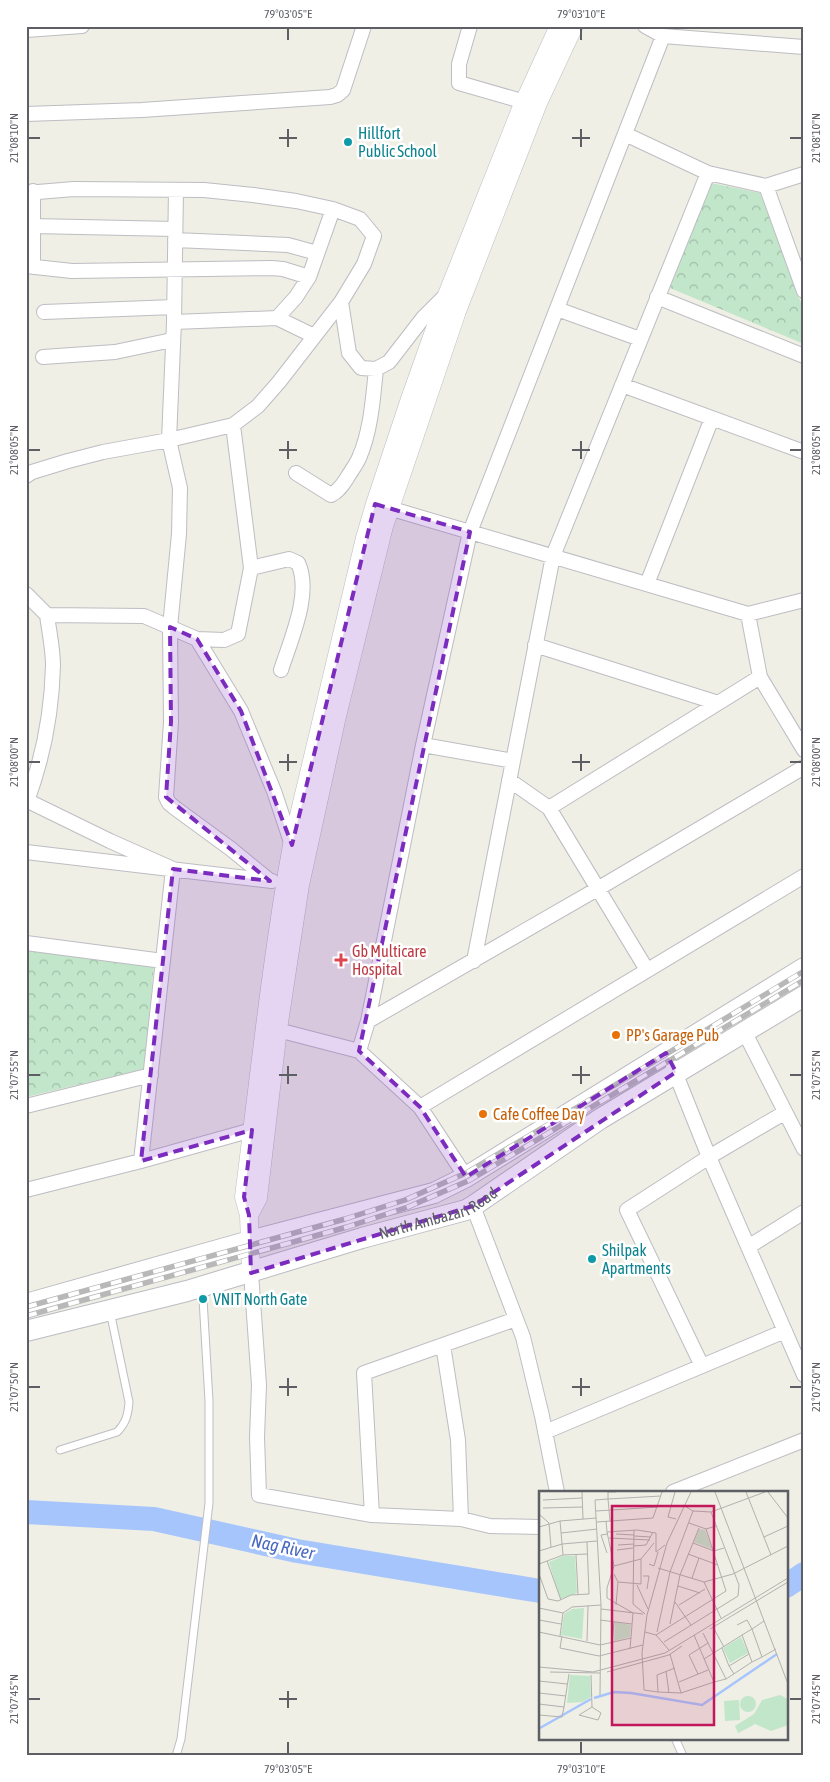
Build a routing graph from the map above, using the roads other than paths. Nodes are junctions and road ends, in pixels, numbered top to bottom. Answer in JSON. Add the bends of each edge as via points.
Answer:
{"nodes":[{"id":1,"x":82,"y":26,"type":"edge"},
{"id":2,"x":364,"y":26,"type":"edge"},
{"id":3,"x":470,"y":26,"type":"edge"},
{"id":4,"x":558,"y":26,"type":"edge"},
{"id":5,"x":574,"y":26,"type":"edge"},
{"id":6,"x":645,"y":26,"type":"edge"},
{"id":7,"x":26,"y":30,"type":"edge"},
{"id":8,"x":663,"y":36,"type":"junction"},
{"id":9,"x":804,"y":47,"type":"edge"},
{"id":10,"x":525,"y":102,"type":"junction"},
{"id":11,"x":26,"y":114,"type":"edge"},
{"id":12,"x":626,"y":134,"type":"junction"},
{"id":13,"x":708,"y":173,"type":"junction"},
{"id":14,"x":804,"y":174,"type":"edge"},
{"id":15,"x":766,"y":186,"type":"junction"},
{"id":16,"x":176,"y":190,"type":"junction"},
{"id":17,"x":30,"y":192,"type":"edge"},
{"id":18,"x":333,"y":209,"type":"junction"},
{"id":19,"x":33,"y":226,"type":"junction"},
{"id":20,"x":175,"y":234,"type":"junction"},
{"id":21,"x":317,"y":253,"type":"junction"},
{"id":22,"x":30,"y":266,"type":"edge"},
{"id":23,"x":174,"y":270,"type":"junction"},
{"id":24,"x":308,"y":277,"type":"junction"},
{"id":25,"x":804,"y":291,"type":"edge"},
{"id":26,"x":447,"y":295,"type":"junction"},
{"id":27,"x":657,"y":297,"type":"junction"},
{"id":28,"x":342,"y":302,"type":"junction"},
{"id":29,"x":174,"y":307,"type":"junction"},
{"id":30,"x":557,"y":309,"type":"junction"},
{"id":31,"x":44,"y":312,"type":"dead end"},
{"id":32,"x":277,"y":318,"type":"junction"},
{"id":33,"x":174,"y":322,"type":"junction"},
{"id":34,"x":314,"y":336,"type":"junction"},
{"id":35,"x":640,"y":339,"type":"junction"},
{"id":36,"x":172,"y":340,"type":"junction"},
{"id":37,"x":804,"y":356,"type":"edge"},
{"id":38,"x":43,"y":357,"type":"dead end"},
{"id":39,"x":376,"y":369,"type":"junction"},
{"id":40,"x":622,"y":385,"type":"junction"},
{"id":41,"x":712,"y":418,"type":"junction"},
{"id":42,"x":234,"y":425,"type":"junction"},
{"id":43,"x":169,"y":440,"type":"junction"},
{"id":44,"x":804,"y":452,"type":"edge"},
{"id":45,"x":296,"y":473,"type":"dead end"},
{"id":46,"x":26,"y":476,"type":"edge"},
{"id":47,"x":382,"y":506,"type":"junction"},
{"id":48,"x":470,"y":532,"type":"junction"},
{"id":49,"x":553,"y":556,"type":"junction"},
{"id":50,"x":250,"y":568,"type":"junction"},
{"id":51,"x":647,"y":584,"type":"junction"},
{"id":52,"x":26,"y":594,"type":"edge"},
{"id":53,"x":804,"y":600,"type":"edge"},
{"id":54,"x":748,"y":614,"type":"junction"},
{"id":55,"x":47,"y":615,"type":"junction"},
{"id":56,"x":170,"y":627,"type":"junction"},
{"id":57,"x":197,"y":639,"type":"junction"},
{"id":58,"x":535,"y":645,"type":"junction"},
{"id":59,"x":281,"y":670,"type":"dead end"},
{"id":60,"x":760,"y":677,"type":"junction"},
{"id":61,"x":718,"y":703,"type":"junction"},
{"id":62,"x":423,"y":745,"type":"junction"},
{"id":63,"x":804,"y":750,"type":"edge"},
{"id":64,"x":513,"y":761,"type":"junction"},
{"id":65,"x":804,"y":767,"type":"edge"},
{"id":66,"x":509,"y":780,"type":"junction"},
{"id":67,"x":27,"y":801,"type":"edge"},
{"id":68,"x":549,"y":808,"type":"junction"},
{"id":69,"x":292,"y":845,"type":"junction"},
{"id":70,"x":26,"y":852,"type":"edge"},
{"id":71,"x":173,"y":869,"type":"junction"},
{"id":72,"x":804,"y":876,"type":"edge"},
{"id":73,"x":285,"y":883,"type":"junction"},
{"id":74,"x":599,"y":888,"type":"junction"},
{"id":75,"x":26,"y":943,"type":"edge"},
{"id":76,"x":163,"y":961,"type":"junction"},
{"id":77,"x":474,"y":961,"type":"junction"},
{"id":78,"x":804,"y":968,"type":"edge"},
{"id":79,"x":646,"y":970,"type":"junction"},
{"id":80,"x":804,"y":996,"type":"edge"},
{"id":81,"x":368,"y":1021,"type":"junction"},
{"id":82,"x":271,"y":1028,"type":"junction"},
{"id":83,"x":744,"y":1031,"type":"junction"},
{"id":84,"x":359,"y":1051,"type":"junction"},
{"id":85,"x":666,"y":1053,"type":"junction"},
{"id":86,"x":676,"y":1072,"type":"junction"},
{"id":87,"x":150,"y":1075,"type":"junction"},
{"id":88,"x":26,"y":1106,"type":"edge"},
{"id":89,"x":420,"y":1107,"type":"junction"},
{"id":90,"x":784,"y":1113,"type":"junction"},
{"id":91,"x":252,"y":1130,"type":"junction"},
{"id":92,"x":804,"y":1149,"type":"edge"},
{"id":93,"x":709,"y":1157,"type":"junction"},
{"id":94,"x":141,"y":1161,"type":"junction"},
{"id":95,"x":466,"y":1177,"type":"junction"},
{"id":96,"x":26,"y":1190,"type":"edge"},
{"id":97,"x":473,"y":1206,"type":"junction"},
{"id":98,"x":804,"y":1212,"type":"edge"},
{"id":99,"x":249,"y":1215,"type":"junction"},
{"id":100,"x":250,"y":1241,"type":"junction"},
{"id":101,"x":748,"y":1247,"type":"junction"},
{"id":102,"x":251,"y":1273,"type":"junction"},
{"id":103,"x":202,"y":1293,"type":"junction"},
{"id":104,"x":26,"y":1304,"type":"edge"},
{"id":105,"x":110,"y":1310,"type":"junction"},
{"id":106,"x":516,"y":1319,"type":"junction"},
{"id":107,"x":26,"y":1331,"type":"edge"},
{"id":108,"x":784,"y":1331,"type":"junction"},
{"id":109,"x":443,"y":1345,"type":"junction"},
{"id":110,"x":702,"y":1366,"type":"junction"},
{"id":111,"x":804,"y":1375,"type":"edge"},
{"id":112,"x":545,"y":1432,"type":"junction"},
{"id":113,"x":804,"y":1440,"type":"edge"},
{"id":114,"x":60,"y":1450,"type":"dead end"},
{"id":115,"x":557,"y":1491,"type":"edge"},
{"id":116,"x":676,"y":1491,"type":"edge"},
{"id":117,"x":372,"y":1515,"type":"junction"},
{"id":118,"x":461,"y":1520,"type":"junction"},
{"id":119,"x":539,"y":1527,"type":"edge"},
{"id":120,"x":676,"y":1740,"type":"edge"},
{"id":121,"x":176,"y":1756,"type":"edge"},
{"id":122,"x":683,"y":1756,"type":"edge"}],
"edges":[{"from":1,"to":7,"type":"street"},
{"from":2,"to":11,"type":"street","via":[[343,90],[337,95],[142,110]]},
{"from":3,"to":10,"type":"street","via":[[459,64],[459,83]]},
{"from":4,"to":10,"type":"street"},
{"from":5,"to":47,"type":"street","via":[[535,112]]},
{"from":6,"to":8,"type":"street"},
{"from":8,"to":9,"type":"street"},
{"from":8,"to":12,"type":"street"},
{"from":10,"to":26,"type":"street"},
{"from":12,"to":13,"type":"street"},
{"from":12,"to":30,"type":"street"},
{"from":13,"to":15,"type":"street"},
{"from":13,"to":27,"type":"street"},
{"from":14,"to":15,"type":"street"},
{"from":15,"to":25,"type":"street"},
{"from":16,"to":17,"type":"street"},
{"from":16,"to":18,"type":"street","via":[[253,195]]},
{"from":16,"to":20,"type":"street"},
{"from":17,"to":19,"type":"street"},
{"from":18,"to":21,"type":"street"},
{"from":18,"to":28,"type":"street","via":[[360,220],[374,236],[364,264]]},
{"from":19,"to":20,"type":"street"},
{"from":19,"to":22,"type":"street"},
{"from":20,"to":21,"type":"street","via":[[279,244]]},
{"from":20,"to":23,"type":"street"},
{"from":21,"to":24,"type":"street"},
{"from":22,"to":23,"type":"street","via":[[72,271]]},
{"from":23,"to":24,"type":"street","via":[[284,269]]},
{"from":23,"to":29,"type":"street"},
{"from":24,"to":32,"type":"street","via":[[296,298]]},
{"from":26,"to":39,"type":"street","via":[[423,318],[389,362]]},
{"from":26,"to":47,"type":"street"},
{"from":27,"to":35,"type":"street"},
{"from":27,"to":37,"type":"street"},
{"from":28,"to":34,"type":"street"},
{"from":28,"to":39,"type":"street","via":[[350,354],[361,368]]},
{"from":29,"to":31,"type":"street"},
{"from":29,"to":33,"type":"street"},
{"from":30,"to":35,"type":"street"},
{"from":30,"to":48,"type":"street"},
{"from":32,"to":33,"type":"street"},
{"from":32,"to":34,"type":"street"},
{"from":33,"to":36,"type":"street"},
{"from":34,"to":42,"type":"street","via":[[258,406]]},
{"from":35,"to":40,"type":"street"},
{"from":36,"to":38,"type":"street","via":[[115,352]]},
{"from":36,"to":43,"type":"street"},
{"from":39,"to":45,"type":"street","via":[[364,442],[359,459],[342,485],[331,495]]},
{"from":40,"to":41,"type":"street"},
{"from":40,"to":49,"type":"street"},
{"from":41,"to":44,"type":"street"},
{"from":41,"to":51,"type":"street"},
{"from":42,"to":43,"type":"street"},
{"from":42,"to":50,"type":"street"},
{"from":43,"to":46,"type":"street","via":[[103,452]]},
{"from":43,"to":56,"type":"street","via":[[180,488]]},
{"from":47,"to":48,"type":"street"},
{"from":47,"to":69,"type":"street","via":[[365,538]]},
{"from":47,"to":73,"type":"street","via":[[338,716]]},
{"from":48,"to":49,"type":"street"},
{"from":48,"to":62,"type":"street"},
{"from":49,"to":51,"type":"street"},
{"from":49,"to":58,"type":"street"},
{"from":50,"to":57,"type":"street","via":[[238,634],[224,640]]},
{"from":50,"to":59,"type":"street","via":[[288,559],[298,563],[301,569],[301,607]]},
{"from":51,"to":54,"type":"street"},
{"from":52,"to":55,"type":"street"},
{"from":53,"to":54,"type":"street"},
{"from":54,"to":60,"type":"street"},
{"from":55,"to":56,"type":"street","via":[[144,616]]},
{"from":55,"to":67,"type":"street","via":[[53,663],[51,697],[39,769]]},
{"from":56,"to":57,"type":"street"},
{"from":56,"to":73,"type":"street","via":[[171,722],[166,797],[175,808],[231,849]]},
{"from":57,"to":69,"type":"street","via":[[241,712],[271,783]]},
{"from":58,"to":61,"type":"street"},
{"from":58,"to":64,"type":"street"},
{"from":60,"to":61,"type":"street"},
{"from":60,"to":63,"type":"street"},
{"from":61,"to":68,"type":"street"},
{"from":62,"to":64,"type":"street"},
{"from":62,"to":81,"type":"street"},
{"from":64,"to":66,"type":"street"},
{"from":65,"to":74,"type":"street"},
{"from":66,"to":68,"type":"street"},
{"from":66,"to":77,"type":"street"},
{"from":67,"to":71,"type":"street"},
{"from":68,"to":74,"type":"street"},
{"from":69,"to":73,"type":"street"},
{"from":70,"to":71,"type":"street"},
{"from":71,"to":73,"type":"street"},
{"from":71,"to":76,"type":"street"},
{"from":72,"to":79,"type":"street"},
{"from":73,"to":82,"type":"street"},
{"from":74,"to":77,"type":"street"},
{"from":74,"to":79,"type":"street"},
{"from":75,"to":76,"type":"street"},
{"from":76,"to":87,"type":"street"},
{"from":77,"to":81,"type":"street"},
{"from":78,"to":85,"type":"main road","name":"North Ambazari Road"},
{"from":79,"to":89,"type":"street"},
{"from":80,"to":83,"type":"main road","name":"North Ambazari Road"},
{"from":81,"to":84,"type":"street"},
{"from":82,"to":84,"type":"street"},
{"from":82,"to":91,"type":"street"},
{"from":82,"to":99,"type":"street","via":[[258,1198]]},
{"from":83,"to":86,"type":"main road","name":"North Ambazari Road"},
{"from":83,"to":90,"type":"street"},
{"from":84,"to":89,"type":"street"},
{"from":85,"to":86,"type":"street"},
{"from":85,"to":95,"type":"main road","name":"North Ambazari Road"},
{"from":86,"to":93,"type":"street"},
{"from":86,"to":97,"type":"main road","name":"North Ambazari Road","via":[[600,1118]]},
{"from":87,"to":88,"type":"street"},
{"from":87,"to":94,"type":"street"},
{"from":89,"to":95,"type":"street"},
{"from":90,"to":92,"type":"street"},
{"from":90,"to":93,"type":"street"},
{"from":91,"to":94,"type":"street"},
{"from":91,"to":99,"type":"street","via":[[244,1197]]},
{"from":93,"to":101,"type":"street"},
{"from":93,"to":110,"type":"street","via":[[627,1210]]},
{"from":94,"to":96,"type":"street"},
{"from":95,"to":100,"type":"main road","name":"North Ambazari Road","via":[[434,1193]]},
{"from":97,"to":102,"type":"main road","name":"North Ambazari Road"},
{"from":97,"to":106,"type":"street"},
{"from":98,"to":101,"type":"street"},
{"from":99,"to":100,"type":"street"},
{"from":100,"to":102,"type":"street"},
{"from":100,"to":104,"type":"main road","name":"North Ambazari Road"},
{"from":101,"to":108,"type":"street"},
{"from":102,"to":103,"type":"main road","name":"North Ambazari Road"},
{"from":102,"to":117,"type":"street","via":[[258,1385],[259,1495]]},
{"from":103,"to":105,"type":"main road","name":"North Ambazari Road"},
{"from":103,"to":121,"type":"lane","via":[[209,1401],[208,1503],[181,1739]]},
{"from":105,"to":107,"type":"main road","name":"North Ambazari Road"},
{"from":105,"to":114,"type":"lane","via":[[129,1402],[128,1414],[117,1432]]},
{"from":106,"to":109,"type":"street"},
{"from":106,"to":112,"type":"street"},
{"from":108,"to":110,"type":"street"},
{"from":108,"to":111,"type":"street"},
{"from":109,"to":117,"type":"street","via":[[364,1373]]},
{"from":109,"to":118,"type":"street","via":[[458,1440]]},
{"from":110,"to":112,"type":"street"},
{"from":112,"to":115,"type":"street"},
{"from":113,"to":116,"type":"street"},
{"from":117,"to":118,"type":"street"},
{"from":118,"to":119,"type":"street","via":[[490,1526]]},
{"from":120,"to":122,"type":"lane"}]}
